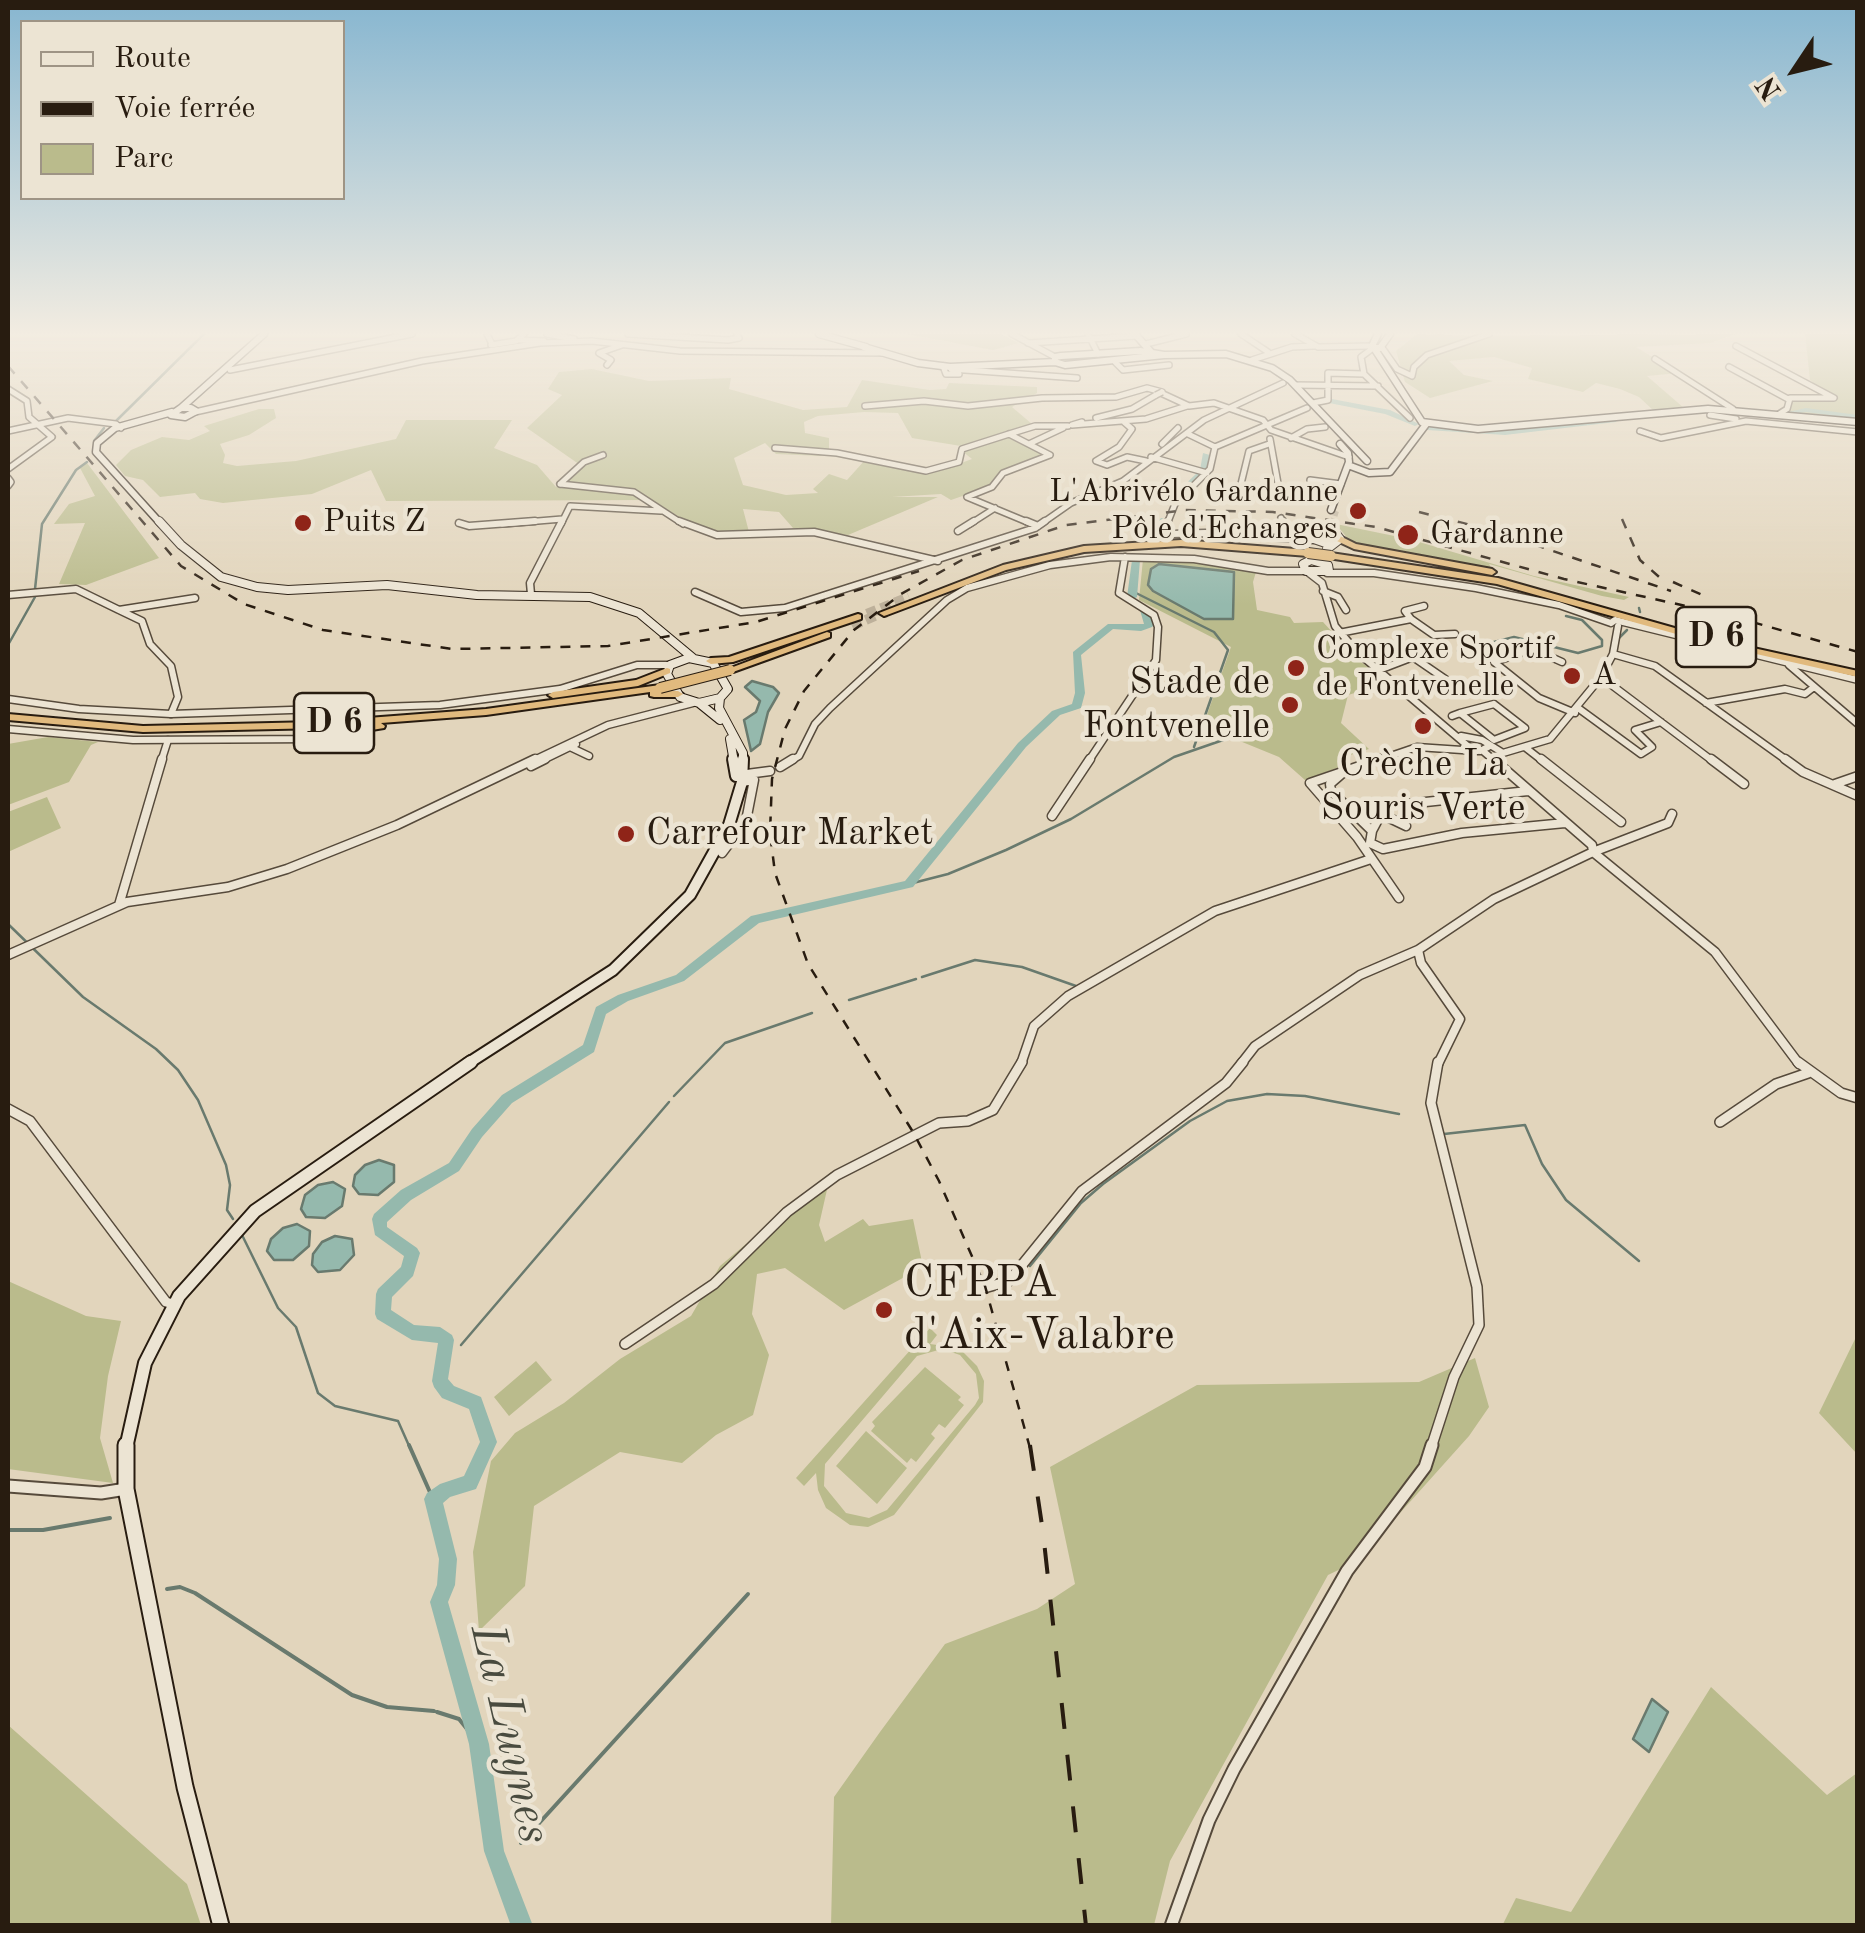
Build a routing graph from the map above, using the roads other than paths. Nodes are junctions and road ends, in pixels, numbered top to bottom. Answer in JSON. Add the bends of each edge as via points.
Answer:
{"nodes":[{"id":1,"x":40,"y":424,"type":"edge"},
{"id":2,"x":105,"y":424,"type":"edge"},
{"id":3,"x":130,"y":424,"type":"edge"},
{"id":4,"x":1075,"y":424,"type":"edge"},
{"id":5,"x":1127,"y":424,"type":"edge"},
{"id":6,"x":1197,"y":424,"type":"edge"},
{"id":7,"x":1262,"y":424,"type":"edge"},
{"id":8,"x":1268,"y":424,"type":"edge"},
{"id":9,"x":1323,"y":424,"type":"edge"},
{"id":10,"x":1329,"y":424,"type":"edge"},
{"id":11,"x":1421,"y":424,"type":"edge"},
{"id":12,"x":1441,"y":424,"type":"edge"},
{"id":13,"x":1534,"y":424,"type":"edge"},
{"id":14,"x":1730,"y":424,"type":"edge"},
{"id":15,"x":1779,"y":424,"type":"edge"},
{"id":16,"x":37,"y":425,"type":"junction"},
{"id":17,"x":1070,"y":426,"type":"junction"},
{"id":18,"x":118,"y":427,"type":"junction"},
{"id":19,"x":1325,"y":427,"type":"junction"},
{"id":20,"x":1178,"y":428,"type":"dead end"},
{"id":21,"x":1271,"y":430,"type":"junction"},
{"id":22,"x":1640,"y":430,"type":"dead end"},
{"id":23,"x":8,"y":431,"type":"edge"},
{"id":24,"x":1858,"y":432,"type":"edge"},
{"id":25,"x":1009,"y":434,"type":"junction"},
{"id":26,"x":1188,"y":434,"type":"junction"},
{"id":27,"x":1291,"y":438,"type":"junction"},
{"id":28,"x":1269,"y":444,"type":"junction"},
{"id":29,"x":1028,"y":445,"type":"junction"},
{"id":30,"x":1215,"y":446,"type":"junction"},
{"id":31,"x":775,"y":448,"type":"dead end"},
{"id":32,"x":603,"y":455,"type":"dead end"},
{"id":33,"x":1150,"y":458,"type":"junction"},
{"id":34,"x":1368,"y":461,"type":"junction"},
{"id":35,"x":1351,"y":463,"type":"junction"},
{"id":36,"x":8,"y":468,"type":"edge"},
{"id":37,"x":1390,"y":468,"type":"junction"},
{"id":38,"x":1206,"y":473,"type":"junction"},
{"id":39,"x":8,"y":478,"type":"edge"},
{"id":40,"x":1310,"y":480,"type":"dead end"},
{"id":41,"x":1341,"y":484,"type":"junction"},
{"id":42,"x":8,"y":486,"type":"edge"},
{"id":43,"x":1231,"y":496,"type":"dead end"},
{"id":44,"x":1282,"y":500,"type":"dead end"},
{"id":45,"x":995,"y":508,"type":"junction"},
{"id":46,"x":660,"y":511,"type":"junction"},
{"id":47,"x":1281,"y":518,"type":"dead end"},
{"id":48,"x":562,"y":519,"type":"junction"},
{"id":49,"x":459,"y":523,"type":"dead end"},
{"id":50,"x":1038,"y":526,"type":"junction"},
{"id":51,"x":1164,"y":530,"type":"junction"},
{"id":52,"x":958,"y":532,"type":"dead end"},
{"id":53,"x":1138,"y":535,"type":"joint"},
{"id":54,"x":1293,"y":539,"type":"junction"},
{"id":55,"x":1064,"y":549,"type":"junction"},
{"id":56,"x":1320,"y":552,"type":"junction"},
{"id":57,"x":1125,"y":557,"type":"junction"},
{"id":58,"x":938,"y":561,"type":"junction"},
{"id":59,"x":1323,"y":587,"type":"junction"},
{"id":60,"x":695,"y":592,"type":"dead end"},
{"id":61,"x":531,"y":594,"type":"junction"},
{"id":62,"x":8,"y":595,"type":"edge"},
{"id":63,"x":909,"y":597,"type":"tunnel mouth"},
{"id":64,"x":195,"y":598,"type":"dead end"},
{"id":65,"x":1424,"y":606,"type":"dead end"},
{"id":66,"x":120,"y":610,"type":"junction"},
{"id":67,"x":1346,"y":610,"type":"dead end"},
{"id":68,"x":884,"y":613,"type":"tunnel mouth"},
{"id":69,"x":859,"y":619,"type":"junction"},
{"id":70,"x":1411,"y":619,"type":"junction"},
{"id":71,"x":1614,"y":624,"type":"junction"},
{"id":72,"x":834,"y":632,"type":"junction"},
{"id":73,"x":1339,"y":633,"type":"junction"},
{"id":74,"x":665,"y":634,"type":"junction"},
{"id":75,"x":1455,"y":634,"type":"dead end"},
{"id":76,"x":1439,"y":651,"type":"dead end"},
{"id":77,"x":1612,"y":654,"type":"junction"},
{"id":78,"x":1414,"y":657,"type":"junction"},
{"id":79,"x":693,"y":658,"type":"junction"},
{"id":80,"x":711,"y":661,"type":"junction"},
{"id":81,"x":1562,"y":662,"type":"dead end"},
{"id":82,"x":1789,"y":665,"type":"junction"},
{"id":83,"x":671,"y":666,"type":"junction"},
{"id":84,"x":729,"y":668,"type":"junction"},
{"id":85,"x":1379,"y":670,"type":"junction"},
{"id":86,"x":1858,"y":675,"type":"edge"},
{"id":87,"x":1601,"y":677,"type":"junction"},
{"id":88,"x":1448,"y":682,"type":"dead end"},
{"id":89,"x":727,"y":684,"type":"junction"},
{"id":90,"x":659,"y":685,"type":"junction"},
{"id":91,"x":1814,"y":687,"type":"junction"},
{"id":92,"x":679,"y":696,"type":"junction"},
{"id":93,"x":720,"y":698,"type":"junction"},
{"id":94,"x":8,"y":699,"type":"edge"},
{"id":95,"x":1706,"y":702,"type":"junction"},
{"id":96,"x":696,"y":703,"type":"junction"},
{"id":97,"x":492,"y":706,"type":"junction"},
{"id":98,"x":673,"y":710,"type":"junction"},
{"id":99,"x":1576,"y":710,"type":"junction"},
{"id":100,"x":8,"y":714,"type":"edge"},
{"id":101,"x":171,"y":714,"type":"junction"},
{"id":102,"x":1456,"y":714,"type":"joint"},
{"id":103,"x":1661,"y":722,"type":"junction"},
{"id":104,"x":390,"y":724,"type":"junction"},
{"id":105,"x":1858,"y":724,"type":"edge"},
{"id":106,"x":324,"y":728,"type":"junction"},
{"id":107,"x":8,"y":729,"type":"edge"},
{"id":108,"x":143,"y":730,"type":"junction"},
{"id":109,"x":341,"y":732,"type":"junction"},
{"id":110,"x":589,"y":734,"type":"junction"},
{"id":111,"x":168,"y":740,"type":"junction"},
{"id":112,"x":1466,"y":744,"type":"junction"},
{"id":113,"x":572,"y":748,"type":"junction"},
{"id":114,"x":1526,"y":748,"type":"junction"},
{"id":115,"x":1483,"y":750,"type":"junction"},
{"id":116,"x":552,"y":752,"type":"junction"},
{"id":117,"x":588,"y":756,"type":"dead end"},
{"id":118,"x":784,"y":766,"type":"dead end"},
{"id":119,"x":1346,"y":768,"type":"junction"},
{"id":120,"x":770,"y":770,"type":"dead end"},
{"id":121,"x":512,"y":772,"type":"junction"},
{"id":122,"x":1858,"y":776,"type":"edge"},
{"id":123,"x":742,"y":778,"type":"junction"},
{"id":124,"x":1744,"y":784,"type":"dead end"},
{"id":125,"x":1835,"y":784,"type":"junction"},
{"id":126,"x":1528,"y":791,"type":"junction"},
{"id":127,"x":1858,"y":796,"type":"edge"},
{"id":128,"x":1407,"y":804,"type":"dead end"},
{"id":129,"x":1672,"y":814,"type":"dead end"},
{"id":130,"x":1052,"y":816,"type":"dead end"},
{"id":131,"x":1621,"y":822,"type":"dead end"},
{"id":132,"x":1565,"y":823,"type":"junction"},
{"id":133,"x":1406,"y":826,"type":"dead end"},
{"id":134,"x":1372,"y":830,"type":"junction"},
{"id":135,"x":720,"y":850,"type":"junction"},
{"id":136,"x":1594,"y":852,"type":"junction"},
{"id":137,"x":1371,"y":858,"type":"junction"},
{"id":138,"x":1399,"y":898,"type":"dead end"},
{"id":139,"x":119,"y":905,"type":"junction"},
{"id":140,"x":1418,"y":950,"type":"junction"},
{"id":141,"x":8,"y":956,"type":"edge"},
{"id":142,"x":1808,"y":1073,"type":"junction"},
{"id":143,"x":1858,"y":1098,"type":"edge"},
{"id":144,"x":8,"y":1109,"type":"edge"},
{"id":145,"x":1720,"y":1122,"type":"dead end"},
{"id":146,"x":978,"y":1290,"type":"dead end"},
{"id":147,"x":173,"y":1304,"type":"junction"},
{"id":148,"x":625,"y":1344,"type":"dead end"},
{"id":149,"x":8,"y":1486,"type":"edge"},
{"id":150,"x":126,"y":1489,"type":"junction"},
{"id":151,"x":221,"y":1926,"type":"edge"},
{"id":152,"x":1171,"y":1926,"type":"edge"}],
"edges":[{"from":1,"to":16,"type":"street"},
{"from":2,"to":18,"type":"street"},
{"from":3,"to":18,"type":"main road"},
{"from":4,"to":17,"type":"street"},
{"from":5,"to":33,"type":"street","via":[[1132,429],[1119,447],[1096,460],[1108,465]]},
{"from":6,"to":26,"type":"street"},
{"from":7,"to":30,"type":"street"},
{"from":8,"to":21,"type":"street"},
{"from":9,"to":19,"type":"main road"},
{"from":10,"to":34,"type":"main road"},
{"from":11,"to":37,"type":"main road"},
{"from":12,"to":13,"type":"main road","via":[[1478,430]]},
{"from":14,"to":22,"type":"street","via":[[1661,438]]},
{"from":15,"to":24,"type":"street"},
{"from":16,"to":23,"type":"street"},
{"from":16,"to":36,"type":"street","via":[[51,440]]},
{"from":17,"to":25,"type":"street"},
{"from":17,"to":29,"type":"street"},
{"from":18,"to":61,"type":"main road","via":[[96,442],[96,452],[221,577],[257,588],[387,585]]},
{"from":19,"to":27,"type":"street"},
{"from":19,"to":35,"type":"main road"},
{"from":20,"to":33,"type":"street"},
{"from":21,"to":27,"type":"street"},
{"from":21,"to":28,"type":"street"},
{"from":25,"to":29,"type":"street"},
{"from":25,"to":31,"type":"street","via":[[962,449],[960,462],[926,471]]},
{"from":26,"to":30,"type":"street"},
{"from":26,"to":33,"type":"street"},
{"from":27,"to":35,"type":"street"},
{"from":28,"to":43,"type":"street","via":[[1249,451],[1240,492]]},
{"from":28,"to":44,"type":"street"},
{"from":29,"to":45,"type":"street","via":[[1050,455],[968,496]]},
{"from":30,"to":38,"type":"street"},
{"from":32,"to":46,"type":"street","via":[[560,484],[634,492]]},
{"from":33,"to":38,"type":"street"},
{"from":33,"to":50,"type":"street","via":[[1123,481]]},
{"from":34,"to":35,"type":"main road"},
{"from":34,"to":37,"type":"main road"},
{"from":35,"to":37,"type":"main road","via":[[1379,474]]},
{"from":35,"to":41,"type":"main road"},
{"from":35,"to":41,"type":"main road","via":[[1334,510]]},
{"from":38,"to":51,"type":"street","via":[[1175,504]]},
{"from":39,"to":42,"type":"street"},
{"from":40,"to":41,"type":"street"},
{"from":45,"to":50,"type":"street"},
{"from":45,"to":52,"type":"street"},
{"from":46,"to":48,"type":"street","via":[[572,505]]},
{"from":46,"to":58,"type":"street","via":[[717,535],[814,532]]},
{"from":47,"to":54,"type":"street"},
{"from":48,"to":49,"type":"street"},
{"from":48,"to":61,"type":"street","via":[[530,583]]},
{"from":50,"to":58,"type":"street"},
{"from":51,"to":53,"type":"street"},
{"from":51,"to":54,"type":"street"},
{"from":53,"to":55,"type":"highway"},
{"from":54,"to":56,"type":"street"},
{"from":55,"to":56,"type":"highway","number":"D 6","via":[[1185,539]]},
{"from":55,"to":63,"type":"highway","number":"D 6","via":[[992,566]]},
{"from":56,"to":57,"type":"street","via":[[1288,572]]},
{"from":56,"to":59,"type":"street"},
{"from":56,"to":59,"type":"street"},
{"from":56,"to":68,"type":"highway","via":[[1130,544],[1019,563]]},
{"from":56,"to":71,"type":"street","via":[[1355,572],[1533,598]]},
{"from":56,"to":86,"type":"highway","number":"D 6","via":[[1449,571]]},
{"from":56,"to":86,"type":"highway","number":"D 6","via":[[1354,546],[1453,562]]},
{"from":57,"to":118,"type":"street","via":[[1050,565],[958,592],[830,708],[799,756]]},
{"from":57,"to":130,"type":"street","via":[[1120,594],[1154,614],[1156,660]]},
{"from":58,"to":60,"type":"street","via":[[764,612],[733,610]]},
{"from":59,"to":67,"type":"street"},
{"from":59,"to":73,"type":"street"},
{"from":61,"to":74,"type":"main road","via":[[618,604]]},
{"from":62,"to":66,"type":"street","via":[[76,588]]},
{"from":64,"to":66,"type":"street"},
{"from":65,"to":70,"type":"street","via":[[1405,612]]},
{"from":66,"to":101,"type":"street","via":[[142,621],[150,644],[170,666],[178,691]]},
{"from":69,"to":72,"type":"highway","number":"D 6"},
{"from":69,"to":80,"type":"highway"},
{"from":69,"to":84,"type":"highway","number":"D 6"},
{"from":70,"to":73,"type":"street"},
{"from":70,"to":75,"type":"street","via":[[1434,635]]},
{"from":71,"to":77,"type":"street"},
{"from":71,"to":82,"type":"street"},
{"from":72,"to":84,"type":"highway","number":"D 6"},
{"from":72,"to":89,"type":"highway"},
{"from":73,"to":85,"type":"street"},
{"from":74,"to":79,"type":"main road"},
{"from":74,"to":83,"type":"main road","via":[[676,652]]},
{"from":76,"to":78,"type":"street"},
{"from":77,"to":87,"type":"street"},
{"from":77,"to":95,"type":"street","via":[[1654,666]]},
{"from":78,"to":85,"type":"street"},
{"from":78,"to":88,"type":"street"},
{"from":79,"to":80,"type":"main road"},
{"from":79,"to":83,"type":"main road"},
{"from":80,"to":89,"type":"main road"},
{"from":81,"to":99,"type":"street","via":[[1533,649],[1494,662],[1539,698]]},
{"from":82,"to":86,"type":"street"},
{"from":82,"to":91,"type":"street"},
{"from":83,"to":92,"type":"main road"},
{"from":83,"to":97,"type":"highway","via":[[638,682]]},
{"from":83,"to":101,"type":"street","via":[[638,664],[560,689],[457,704]]},
{"from":84,"to":90,"type":"highway","number":"D 6","bridge":true},
{"from":85,"to":112,"type":"street"},
{"from":87,"to":99,"type":"street"},
{"from":87,"to":103,"type":"street"},
{"from":89,"to":93,"type":"main road"},
{"from":90,"to":97,"type":"highway","number":"D 6"},
{"from":90,"to":108,"type":"highway","number":"D 6","via":[[403,719]]},
{"from":91,"to":95,"type":"street","via":[[1804,694],[1785,689]]},
{"from":91,"to":105,"type":"street"},
{"from":92,"to":96,"type":"main road"},
{"from":92,"to":98,"type":"street"},
{"from":92,"to":104,"type":"highway","via":[[666,692]]},
{"from":93,"to":96,"type":"main road"},
{"from":93,"to":123,"type":"main road","via":[[742,753]]},
{"from":94,"to":101,"type":"street"},
{"from":95,"to":125,"type":"street","via":[[1802,772]]},
{"from":96,"to":98,"type":"street"},
{"from":96,"to":135,"type":"main road","via":[[723,724],[736,762]]},
{"from":97,"to":100,"type":"highway","number":"D 6","via":[[184,724]]},
{"from":98,"to":110,"type":"street","via":[[632,716]]},
{"from":99,"to":103,"type":"street","via":[[1641,754],[1651,744],[1635,730]]},
{"from":99,"to":114,"type":"street","via":[[1550,739]]},
{"from":100,"to":108,"type":"highway","number":"D 6"},
{"from":102,"to":102,"type":"street","via":[[1494,740],[1525,728],[1494,704]]},
{"from":103,"to":124,"type":"street"},
{"from":104,"to":106,"type":"highway"},
{"from":104,"to":109,"type":"highway"},
{"from":106,"to":108,"type":"highway"},
{"from":106,"to":109,"type":"highway"},
{"from":107,"to":111,"type":"street"},
{"from":109,"to":111,"type":"street","via":[[317,739]]},
{"from":110,"to":113,"type":"street"},
{"from":110,"to":116,"type":"street"},
{"from":111,"to":139,"type":"street"},
{"from":112,"to":115,"type":"street"},
{"from":112,"to":115,"type":"street","via":[[1482,740]]},
{"from":112,"to":119,"type":"street","via":[[1416,747]]},
{"from":113,"to":116,"type":"street"},
{"from":113,"to":117,"type":"street"},
{"from":113,"to":121,"type":"street"},
{"from":114,"to":115,"type":"street"},
{"from":114,"to":131,"type":"street"},
{"from":115,"to":126,"type":"street"},
{"from":116,"to":121,"type":"street"},
{"from":119,"to":134,"type":"street","via":[[1331,791]]},
{"from":119,"to":137,"type":"street","via":[[1310,782]]},
{"from":120,"to":123,"type":"street"},
{"from":121,"to":139,"type":"street","via":[[273,873]]},
{"from":122,"to":125,"type":"street"},
{"from":123,"to":135,"type":"main road"},
{"from":125,"to":127,"type":"street"},
{"from":126,"to":128,"type":"street"},
{"from":126,"to":132,"type":"street"},
{"from":129,"to":136,"type":"street","via":[[1668,822]]},
{"from":132,"to":134,"type":"street","via":[[1462,833],[1388,850],[1370,843]]},
{"from":132,"to":136,"type":"street"},
{"from":133,"to":134,"type":"street","via":[[1381,814]]},
{"from":135,"to":147,"type":"main road","via":[[690,894],[628,958],[273,1196],[230,1234]]},
{"from":136,"to":140,"type":"street","via":[[1494,899]]},
{"from":136,"to":142,"type":"street","via":[[1715,952]]},
{"from":137,"to":138,"type":"street"},
{"from":137,"to":148,"type":"street","via":[[1215,911],[1068,996],[1034,1026],[1017,1075],[993,1110],[938,1123],[837,1176],[786,1212],[714,1284]]},
{"from":139,"to":141,"type":"street"},
{"from":140,"to":146,"type":"street","via":[[1360,975],[1254,1046],[1226,1083],[1082,1191],[1009,1280]]},
{"from":140,"to":152,"type":"street","via":[[1460,1019],[1439,1056],[1431,1104],[1477,1287],[1479,1324],[1425,1466],[1346,1571],[1234,1769]]},
{"from":142,"to":143,"type":"street"},
{"from":142,"to":145,"type":"street","via":[[1776,1084]]},
{"from":144,"to":147,"type":"street","via":[[30,1121]]},
{"from":147,"to":150,"type":"main road","via":[[132,1403]]},
{"from":149,"to":150,"type":"street"},
{"from":150,"to":151,"type":"main road","via":[[185,1787]]}]}
